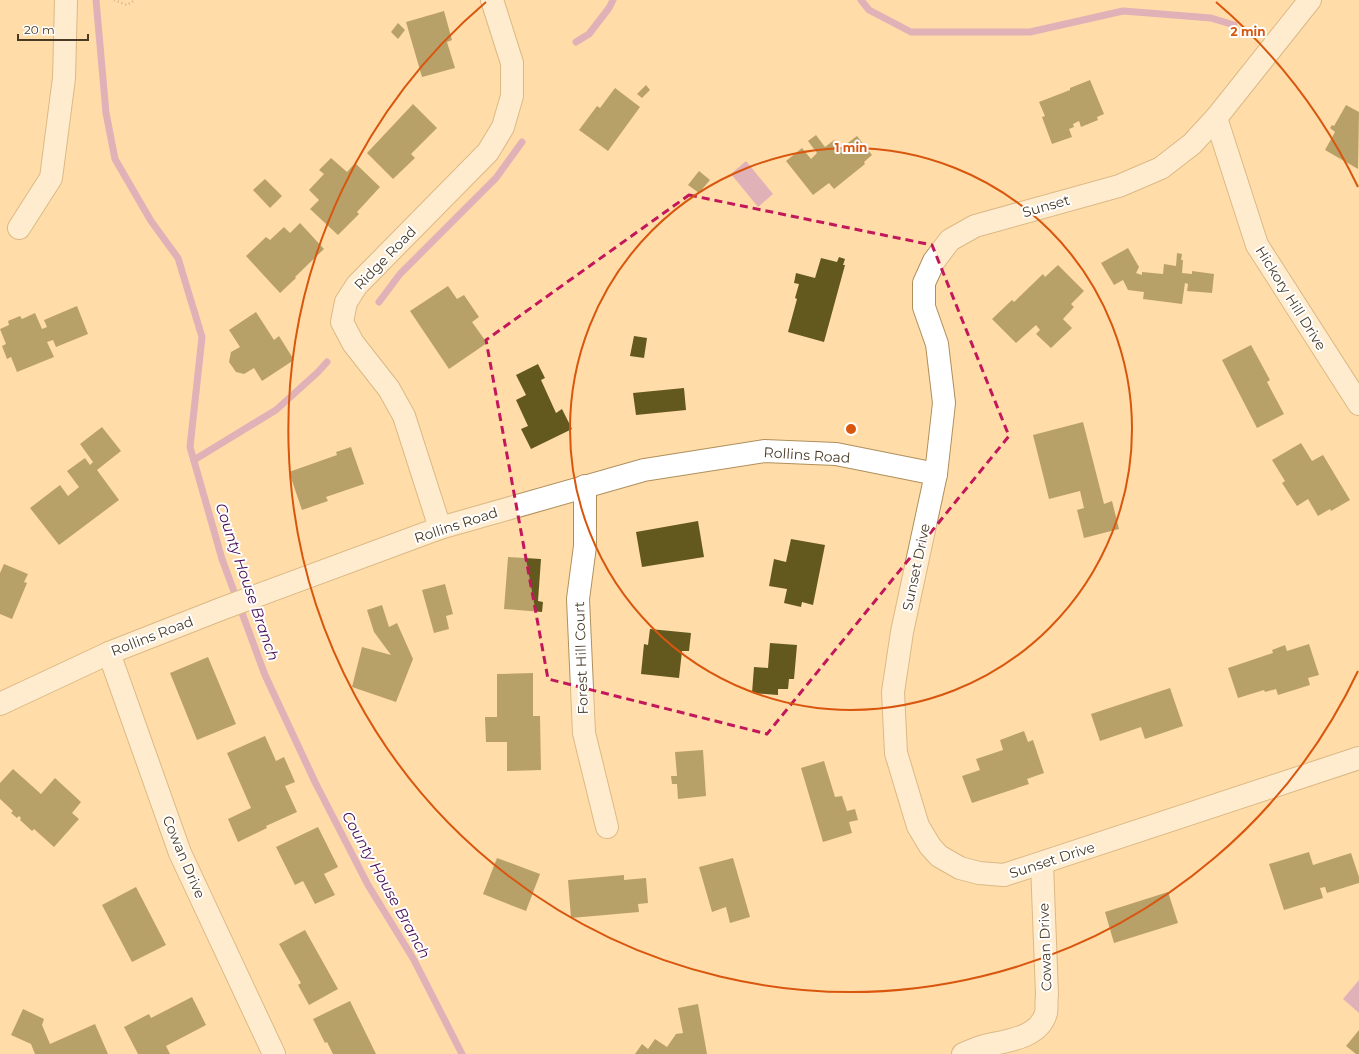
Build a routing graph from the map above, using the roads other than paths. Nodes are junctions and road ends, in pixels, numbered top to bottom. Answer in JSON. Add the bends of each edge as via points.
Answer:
{"nodes":[{"id":1,"x":66,"y":0,"type":"edge"},
{"id":2,"x":492,"y":0,"type":"edge"},
{"id":3,"x":1310,"y":0,"type":"edge"},
{"id":4,"x":1216,"y":118,"type":"junction"},
{"id":5,"x":19,"y":228,"type":"dead end"},
{"id":6,"x":1359,"y":404,"type":"edge"},
{"id":7,"x":936,"y":474,"type":"junction"},
{"id":8,"x":585,"y":486,"type":"junction"},
{"id":9,"x":440,"y":528,"type":"junction"},
{"id":10,"x":108,"y":653,"type":"junction"},
{"id":11,"x":0,"y":704,"type":"edge"},
{"id":12,"x":1359,"y":758,"type":"edge"},
{"id":13,"x":607,"y":827,"type":"dead end"},
{"id":14,"x":1042,"y":864,"type":"junction"},
{"id":15,"x":274,"y":1054,"type":"edge"},
{"id":16,"x":963,"y":1054,"type":"edge"}],
"edges":[{"from":1,"to":5,"type":"street","via":[[64,78],[51,178]]},
{"from":2,"to":9,"type":"street","name":"Ridge Road","via":[[512,63],[512,96],[503,127],[488,152],[357,285],[346,302],[342,322],[353,343],[389,389],[404,416]]},
{"from":3,"to":4,"type":"street","name":"Sunset"},
{"from":4,"to":6,"type":"street","name":"Hickory Hill Drive","via":[[1257,245]]},
{"from":4,"to":7,"type":"street","name":"Sunset","via":[[1192,144],[1161,168],[1119,186],[975,226],[950,240],[934,261],[924,283],[924,307],[937,344],[944,403]]},
{"from":7,"to":8,"type":"street","name":"Rollins Road","via":[[836,454],[764,451],[644,470]]},
{"from":7,"to":14,"type":"street","name":"Sunset Drive","via":[[902,632],[893,692],[896,753],[918,826],[939,856],[960,868],[979,874],[1004,875]]},
{"from":8,"to":9,"type":"street","name":"Rollins Road"},
{"from":8,"to":13,"type":"street","name":"Forest Hill Court","via":[[585,546],[578,599],[584,733]]},
{"from":9,"to":10,"type":"street","name":"Rollins Road"},
{"from":10,"to":11,"type":"street","name":"Rollins Road"},
{"from":10,"to":15,"type":"street","name":"Cowan Drive","via":[[180,853]]},
{"from":12,"to":14,"type":"street","name":"Sunset Drive"},
{"from":14,"to":16,"type":"street","name":"Cowan Drive","via":[[1046,1014],[1037,1028],[1026,1035]]}]}
